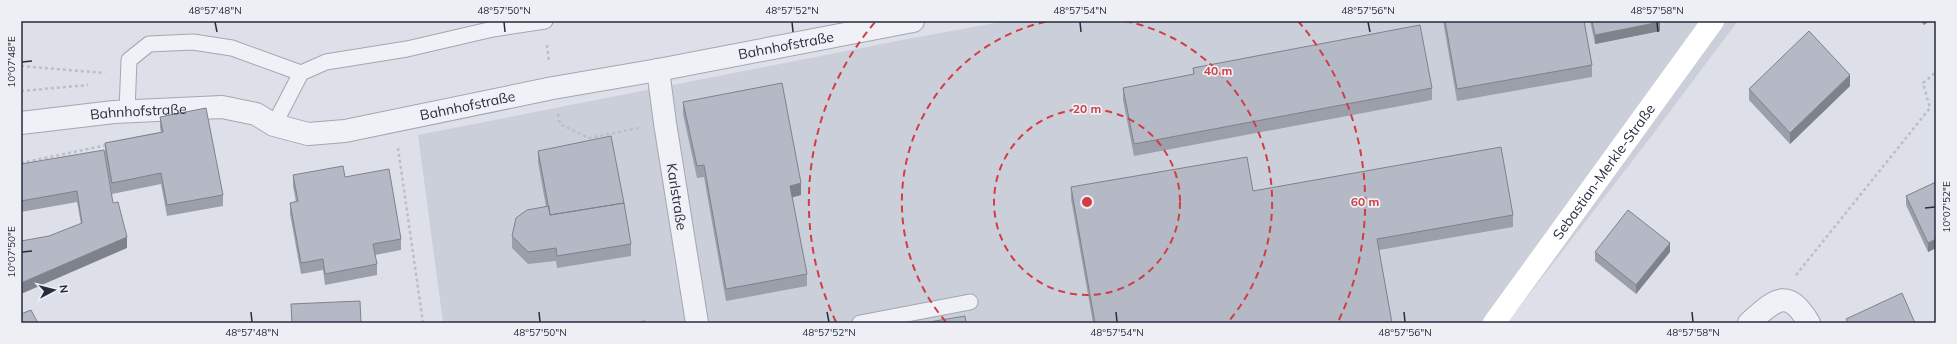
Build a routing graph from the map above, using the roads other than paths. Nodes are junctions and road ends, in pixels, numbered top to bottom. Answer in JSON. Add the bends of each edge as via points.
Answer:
{"nodes":[{"id":1,"x":545,"y":21,"type":"edge"},
{"id":2,"x":914,"y":21,"type":"edge"},
{"id":3,"x":1713,"y":21,"type":"edge"},
{"id":4,"x":658,"y":70,"type":"junction"},
{"id":5,"x":301,"y":73,"type":"junction"},
{"id":6,"x":120,"y":112,"type":"junction"},
{"id":7,"x":21,"y":123,"type":"edge"},
{"id":8,"x":274,"y":125,"type":"junction"},
{"id":9,"x":970,"y":302,"type":"dead end"},
{"id":10,"x":697,"y":323,"type":"edge"},
{"id":11,"x":860,"y":323,"type":"edge"},
{"id":12,"x":1494,"y":323,"type":"edge"},
{"id":13,"x":1749,"y":323,"type":"edge"},
{"id":14,"x":1809,"y":323,"type":"edge"}],
"edges":[{"from":1,"to":5,"type":"lane","via":[[493,29],[407,49],[326,62]]},
{"from":2,"to":4,"type":"street","name":"Bahnhofstraße"},
{"from":3,"to":12,"type":"street","name":"Sebastian-Merkle-Straße"},
{"from":4,"to":8,"type":"street","name":"Bahnhofstraße","via":[[553,88],[345,131],[308,134]]},
{"from":4,"to":10,"type":"street","name":"Karlstraße"},
{"from":5,"to":6,"type":"lane","via":[[232,48],[193,42],[149,44],[129,60]]},
{"from":5,"to":8,"type":"lane"},
{"from":6,"to":7,"type":"street","name":"Bahnhofstraße"},
{"from":6,"to":8,"type":"street","name":"Bahnhofstraße","via":[[222,107],[256,114]]},
{"from":9,"to":11,"type":"lane"},
{"from":13,"to":14,"type":"street","via":[[1769,305],[1780,301],[1791,301],[1801,310]]}]}
